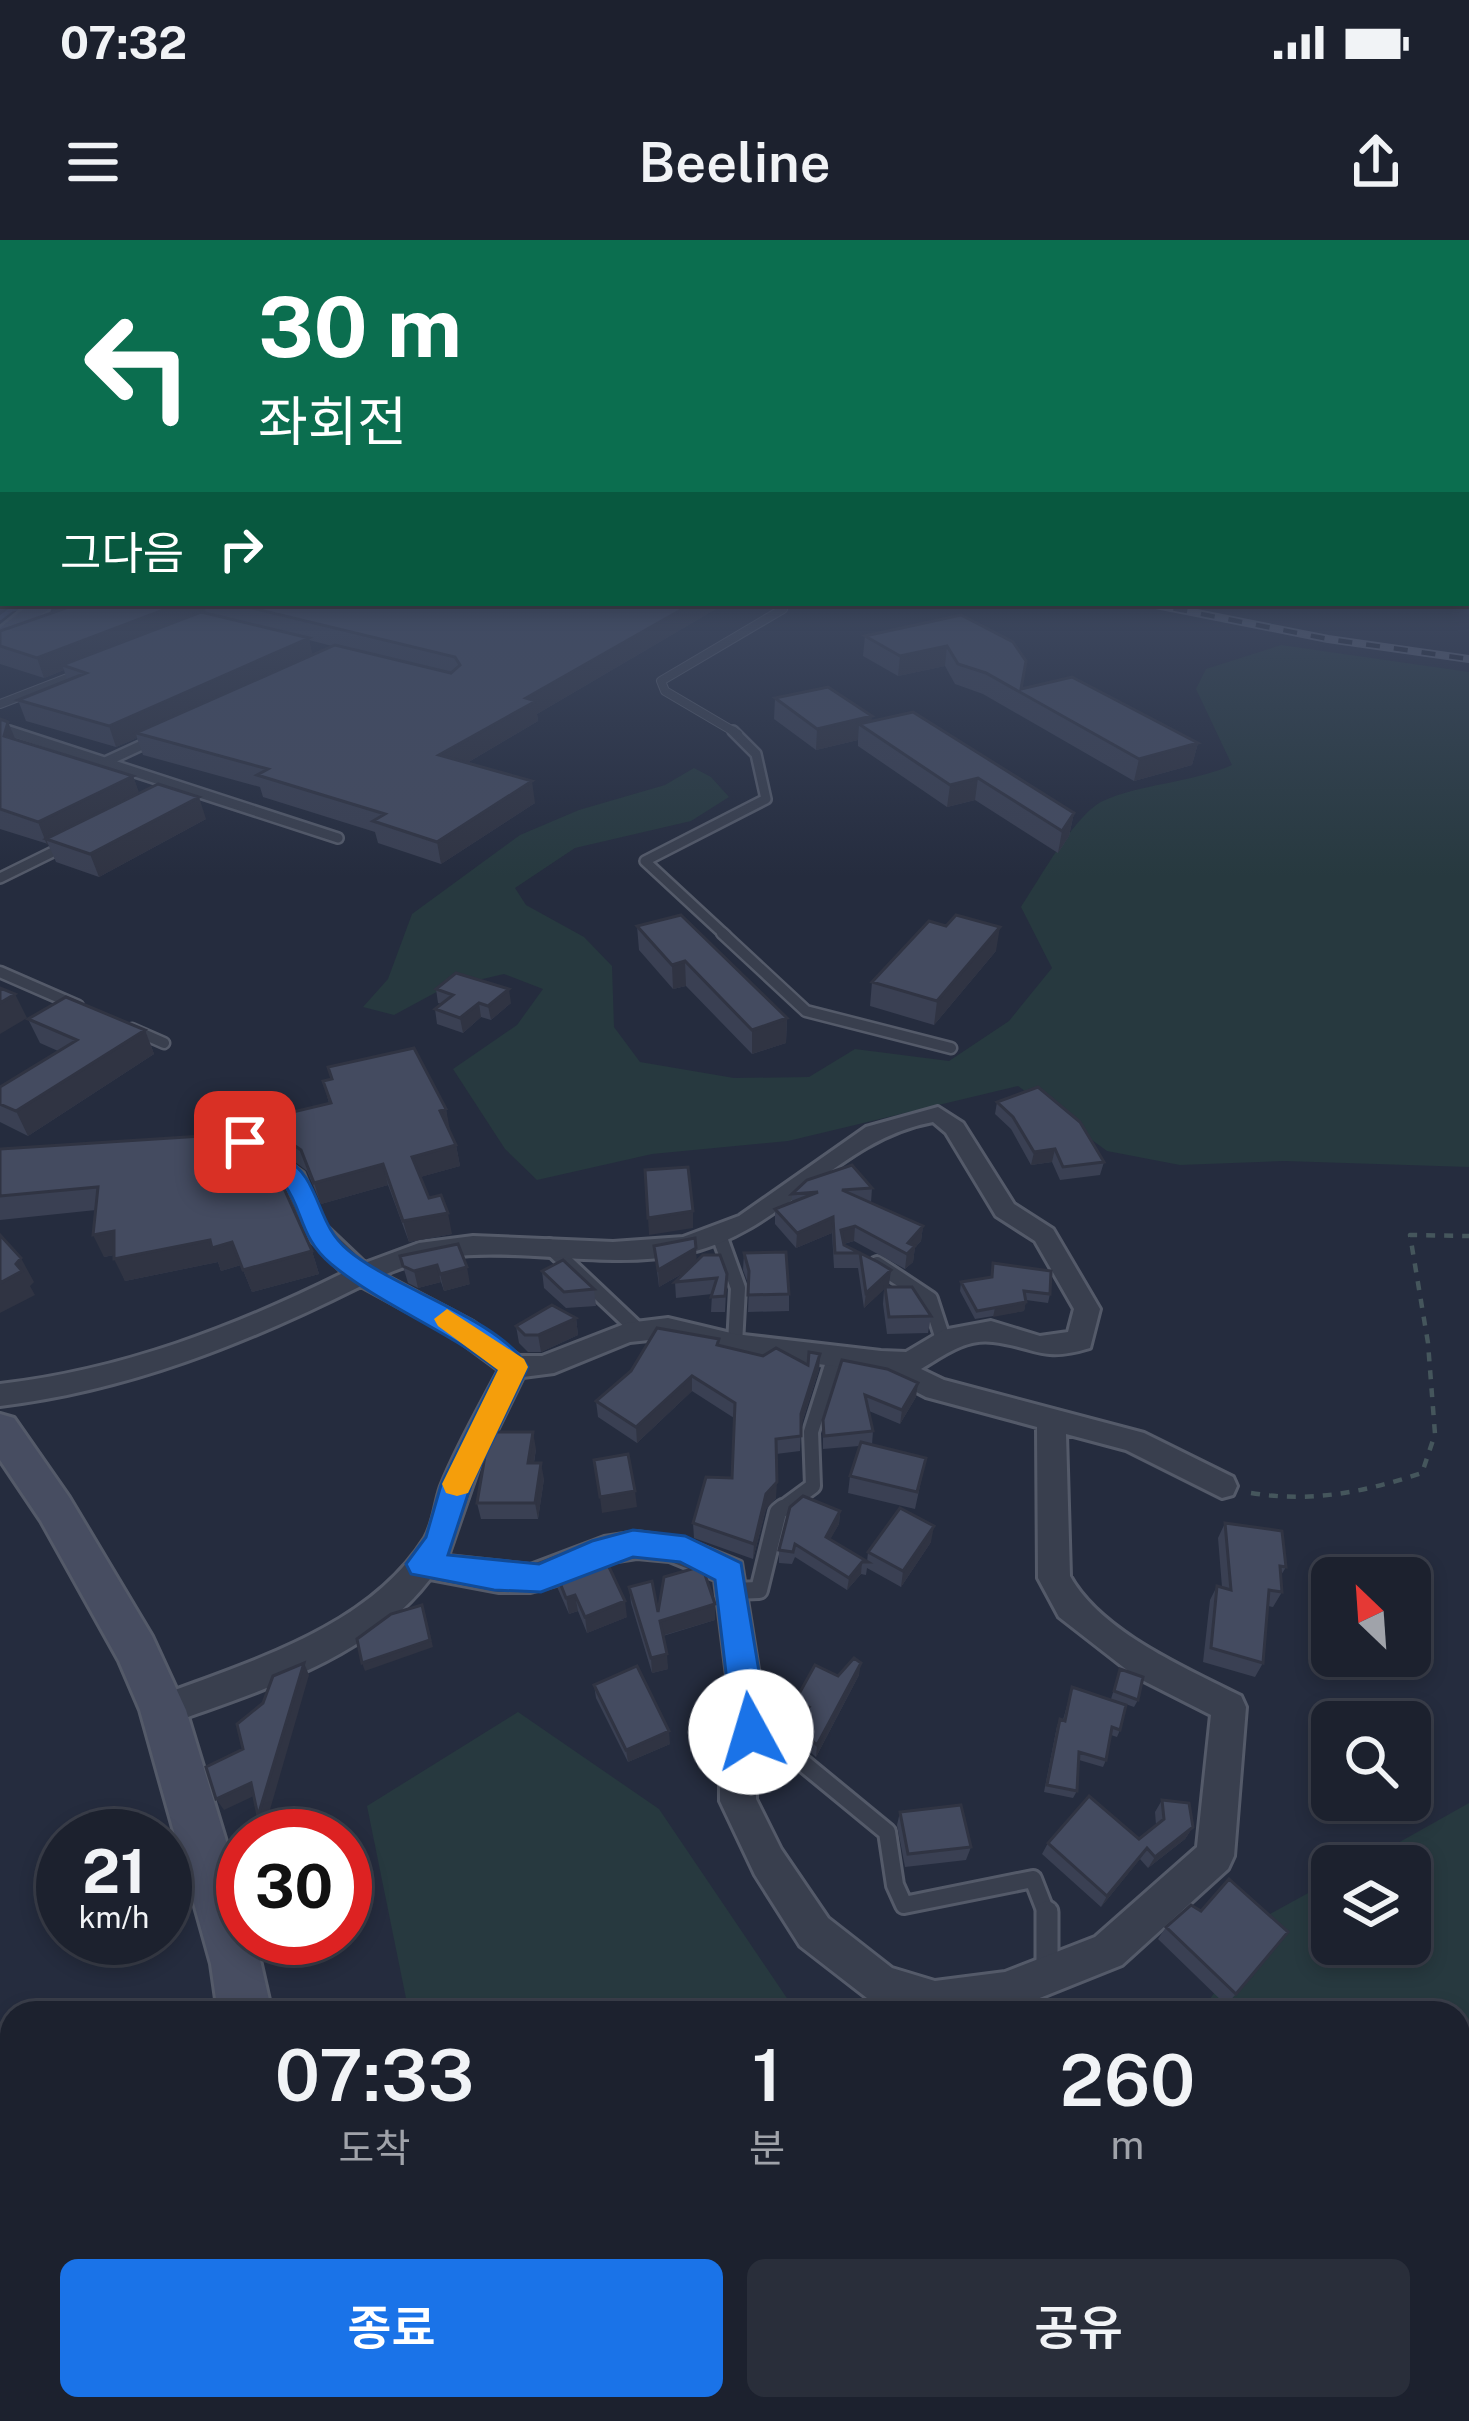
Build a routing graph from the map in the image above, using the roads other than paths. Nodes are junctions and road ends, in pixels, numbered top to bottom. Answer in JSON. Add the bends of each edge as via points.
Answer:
{"nodes":[{"id":1,"x":78,"y":674,"type":"edge"},
{"id":2,"x":673,"y":674,"type":"edge"},
{"id":3,"x":0,"y":704,"type":"edge"},
{"id":4,"x":0,"y":728,"type":"edge"},
{"id":5,"x":169,"y":733,"type":"edge"},
{"id":6,"x":105,"y":762,"type":"junction"},
{"id":7,"x":184,"y":788,"type":"junction"},
{"id":8,"x":163,"y":798,"type":"edge"},
{"id":9,"x":82,"y":838,"type":"edge"},
{"id":10,"x":338,"y":838,"type":"dead end"},
{"id":11,"x":0,"y":878,"type":"edge"},
{"id":12,"x":0,"y":973,"type":"edge"},
{"id":13,"x":82,"y":1008,"type":"edge"},
{"id":14,"x":123,"y":1025,"type":"edge"},
{"id":15,"x":164,"y":1043,"type":"dead end"},
{"id":16,"x":951,"y":1048,"type":"dead end"},
{"id":17,"x":178,"y":1145,"type":"edge"},
{"id":18,"x":719,"y":1235,"type":"junction"},
{"id":19,"x":549,"y":1246,"type":"junction"},
{"id":20,"x":867,"y":1259,"type":"edge"},
{"id":21,"x":364,"y":1276,"type":"junction"},
{"id":22,"x":639,"y":1331,"type":"junction"},
{"id":23,"x":944,"y":1342,"type":"junction"},
{"id":24,"x":735,"y":1344,"type":"junction"},
{"id":25,"x":835,"y":1356,"type":"junction"},
{"id":26,"x":881,"y":1361,"type":"junction"},
{"id":27,"x":514,"y":1367,"type":"junction"},
{"id":28,"x":0,"y":1395,"type":"edge"},
{"id":29,"x":1052,"y":1420,"type":"junction"},
{"id":30,"x":0,"y":1430,"type":"edge"},
{"id":31,"x":1222,"y":1486,"type":"road end"},
{"id":32,"x":422,"y":1564,"type":"junction"},
{"id":33,"x":733,"y":1591,"type":"junction"},
{"id":34,"x":163,"y":1710,"type":"junction"},
{"id":35,"x":751,"y":1732,"type":"junction"},
{"id":36,"x":1046,"y":1974,"type":"junction"},
{"id":37,"x":243,"y":2001,"type":"edge"}],
"edges":[{"from":1,"to":3,"type":"lane"},
{"from":2,"to":16,"type":"lane","via":[[661,681],[664,691],[743,737],[757,754],[766,799],[645,862],[806,1011]]},
{"from":4,"to":6,"type":"lane"},
{"from":5,"to":6,"type":"lane"},
{"from":6,"to":7,"type":"lane"},
{"from":7,"to":8,"type":"lane"},
{"from":7,"to":10,"type":"lane"},
{"from":9,"to":11,"type":"lane"},
{"from":12,"to":13,"type":"lane"},
{"from":14,"to":15,"type":"lane"},
{"from":17,"to":21,"type":"street","via":[[245,1142],[295,1179],[314,1227]]},
{"from":18,"to":19,"type":"street","via":[[662,1249]]},
{"from":18,"to":23,"type":"street","via":[[781,1200],[868,1131],[938,1114],[1005,1210],[1044,1235],[1087,1309],[1080,1341],[1040,1346],[991,1330]]},
{"from":18,"to":24,"type":"lane","via":[[731,1252]]},
{"from":19,"to":21,"type":"street","via":[[448,1246]]},
{"from":19,"to":22,"type":"lane"},
{"from":20,"to":23,"type":"lane","via":[[930,1299]]},
{"from":21,"to":27,"type":"street","via":[[464,1329]]},
{"from":21,"to":28,"type":"street","via":[[204,1346],[47,1391]]},
{"from":22,"to":24,"type":"street","via":[[668,1328]]},
{"from":22,"to":27,"type":"street","via":[[544,1366]]},
{"from":23,"to":26,"type":"street","via":[[910,1362]]},
{"from":24,"to":25,"type":"street"},
{"from":25,"to":26,"type":"street"},
{"from":25,"to":33,"type":"lane","via":[[811,1432],[813,1486],[778,1512],[759,1590]]},
{"from":26,"to":29,"type":"street","via":[[936,1389]]},
{"from":27,"to":32,"type":"street","via":[[456,1485],[440,1543]]},
{"from":29,"to":31,"type":"street","via":[[1134,1441]]},
{"from":29,"to":36,"type":"street","via":[[1054,1577],[1070,1607],[1148,1666],[1228,1707],[1215,1856],[1108,1951]]},
{"from":30,"to":34,"type":"street","via":[[78,1550]]},
{"from":32,"to":33,"type":"street","via":[[541,1578],[633,1544],[685,1550],[730,1572]]},
{"from":32,"to":34,"type":"street","via":[[399,1593],[336,1635]]},
{"from":33,"to":35,"type":"street"},
{"from":34,"to":37,"type":"street"},
{"from":35,"to":36,"type":"lane","via":[[763,1730],[886,1832],[904,1905],[1033,1879],[1047,1906]]},
{"from":35,"to":36,"type":"street","via":[[738,1764],[737,1801],[814,1931],[881,1984],[935,2001],[1005,1993]]}]}
